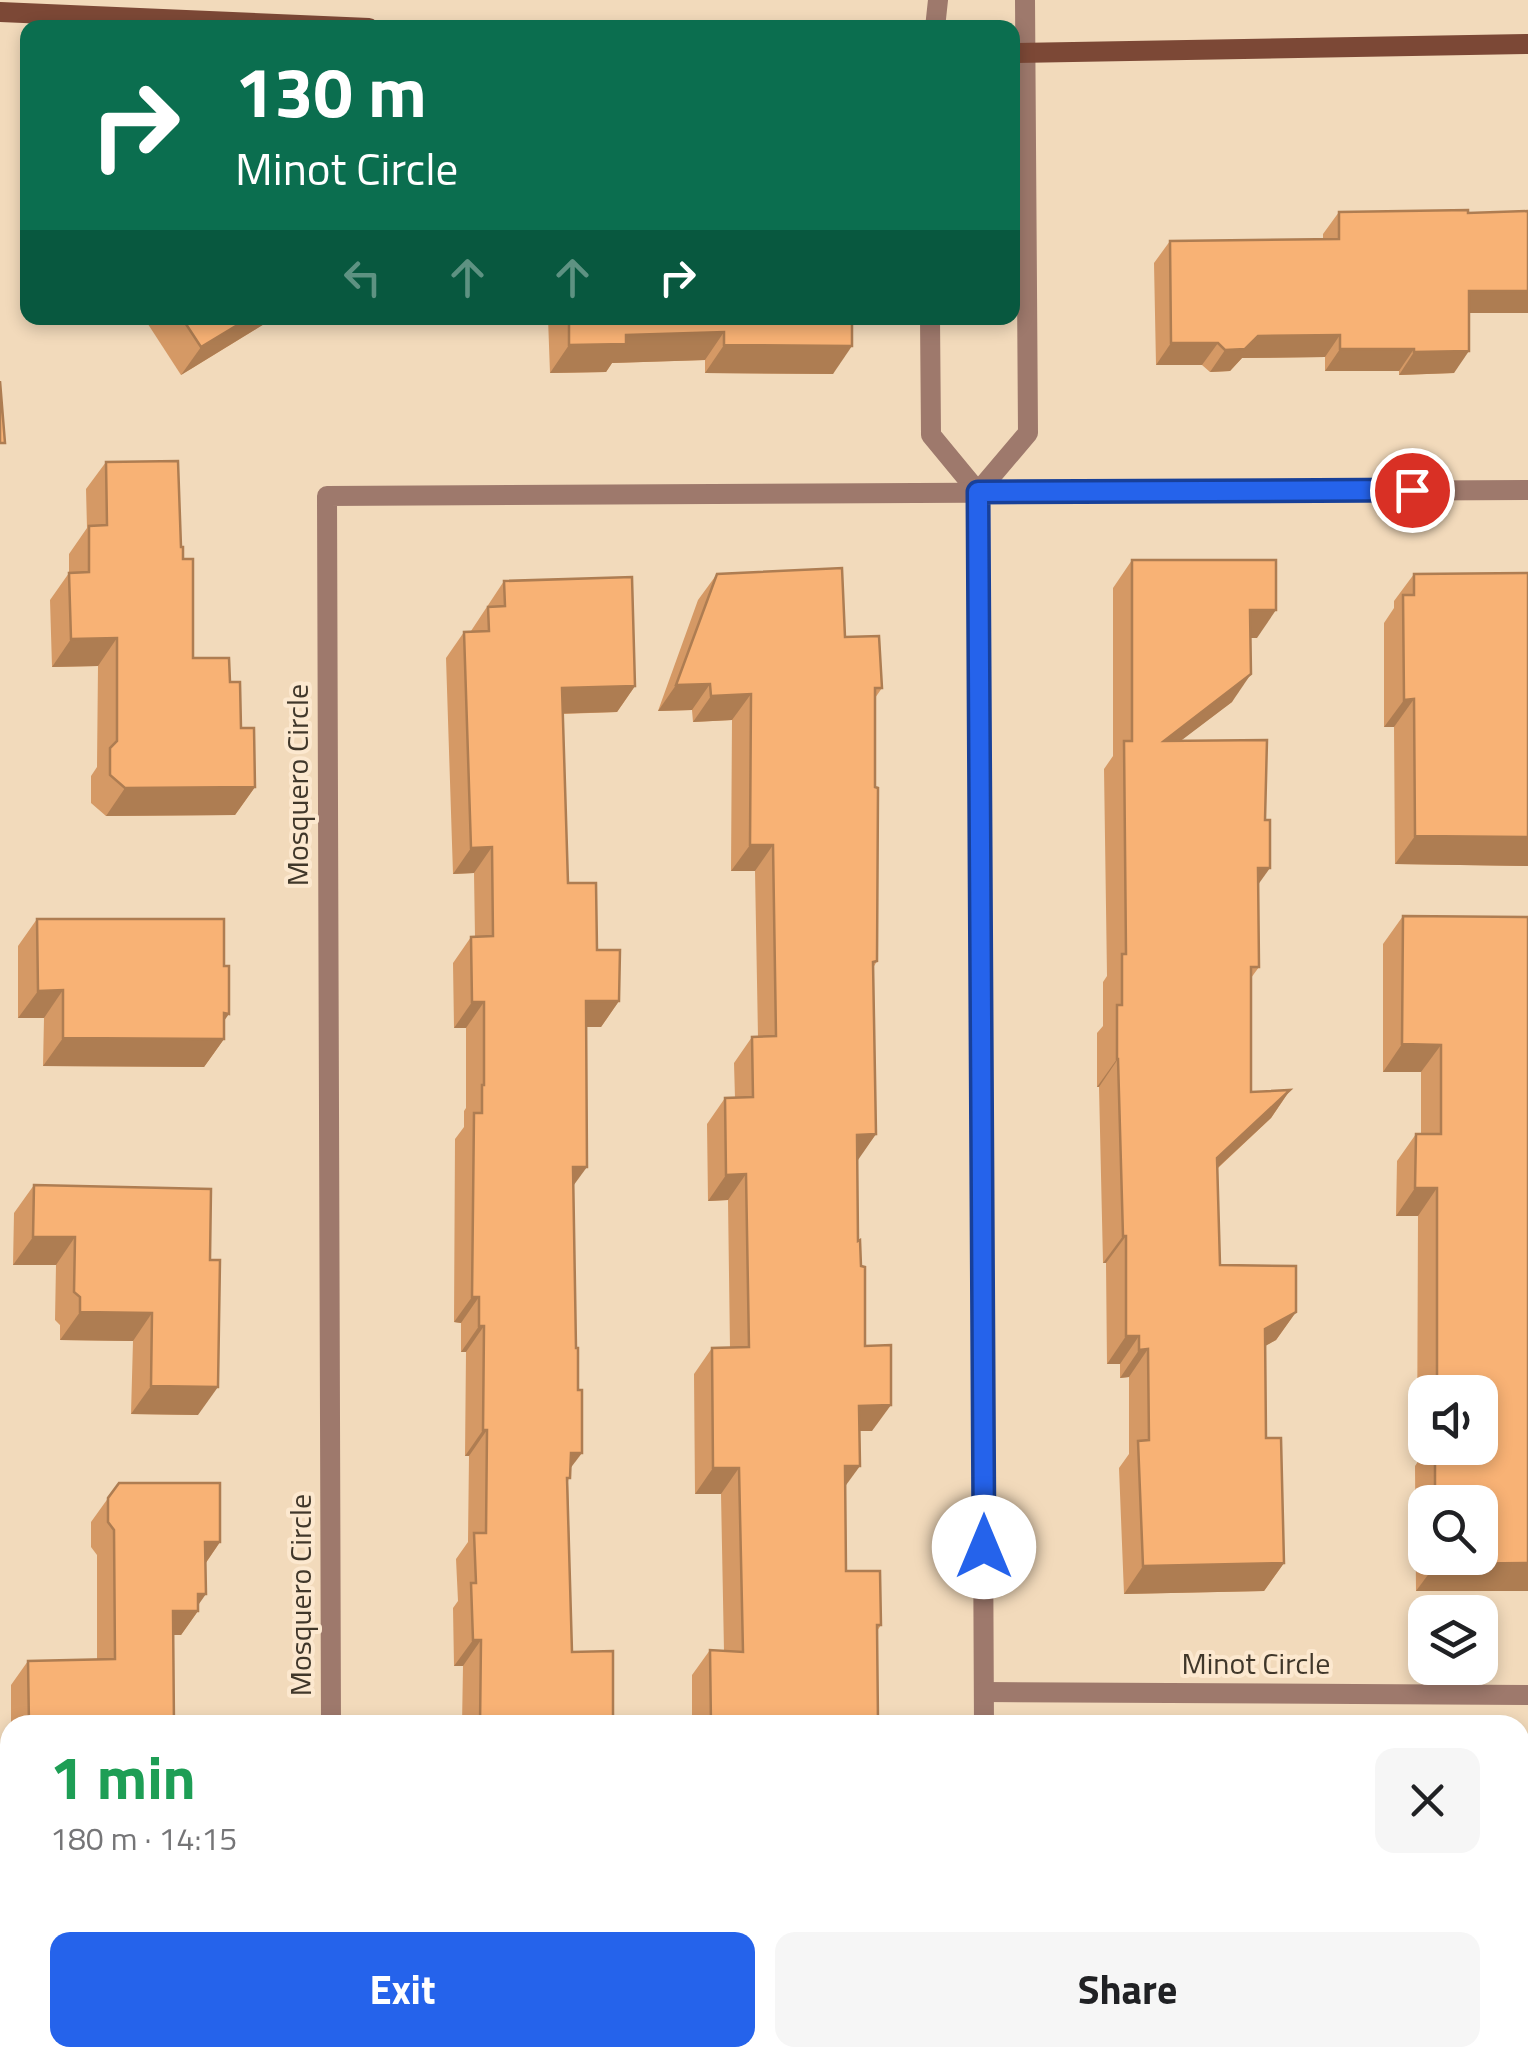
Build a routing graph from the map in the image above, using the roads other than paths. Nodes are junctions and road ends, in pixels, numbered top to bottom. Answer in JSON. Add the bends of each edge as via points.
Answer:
{"nodes":[{"id":1,"x":1025,"y":0,"type":"edge"},
{"id":2,"x":0,"y":12,"type":"edge"},
{"id":3,"x":184,"y":20,"type":"edge"},
{"id":4,"x":1020,"y":44,"type":"edge"},
{"id":5,"x":1528,"y":44,"type":"edge"},
{"id":6,"x":1020,"y":53,"type":"edge"},
{"id":7,"x":1020,"y":95,"type":"edge"},
{"id":8,"x":930,"y":325,"type":"edge"},
{"id":9,"x":1528,"y":490,"type":"edge"},
{"id":10,"x":978,"y":492,"type":"junction"},
{"id":11,"x":984,"y":1692,"type":"junction"},
{"id":12,"x":1528,"y":1695,"type":"edge"},
{"id":13,"x":331,"y":1715,"type":"edge"},
{"id":14,"x":984,"y":1715,"type":"edge"}],
"edges":[{"from":1,"to":4,"type":"street"},
{"from":2,"to":3,"type":"street"},
{"from":5,"to":6,"type":"street"},
{"from":7,"to":10,"type":"street","via":[[1028,433]]},
{"from":8,"to":10,"type":"street","via":[[931,434]]},
{"from":9,"to":10,"type":"street"},
{"from":10,"to":11,"type":"street"},
{"from":10,"to":13,"type":"street","name":"Mosquero Circle","via":[[328,496]]},
{"from":11,"to":12,"type":"street","name":"Minot Circle"},
{"from":11,"to":14,"type":"street"}]}
